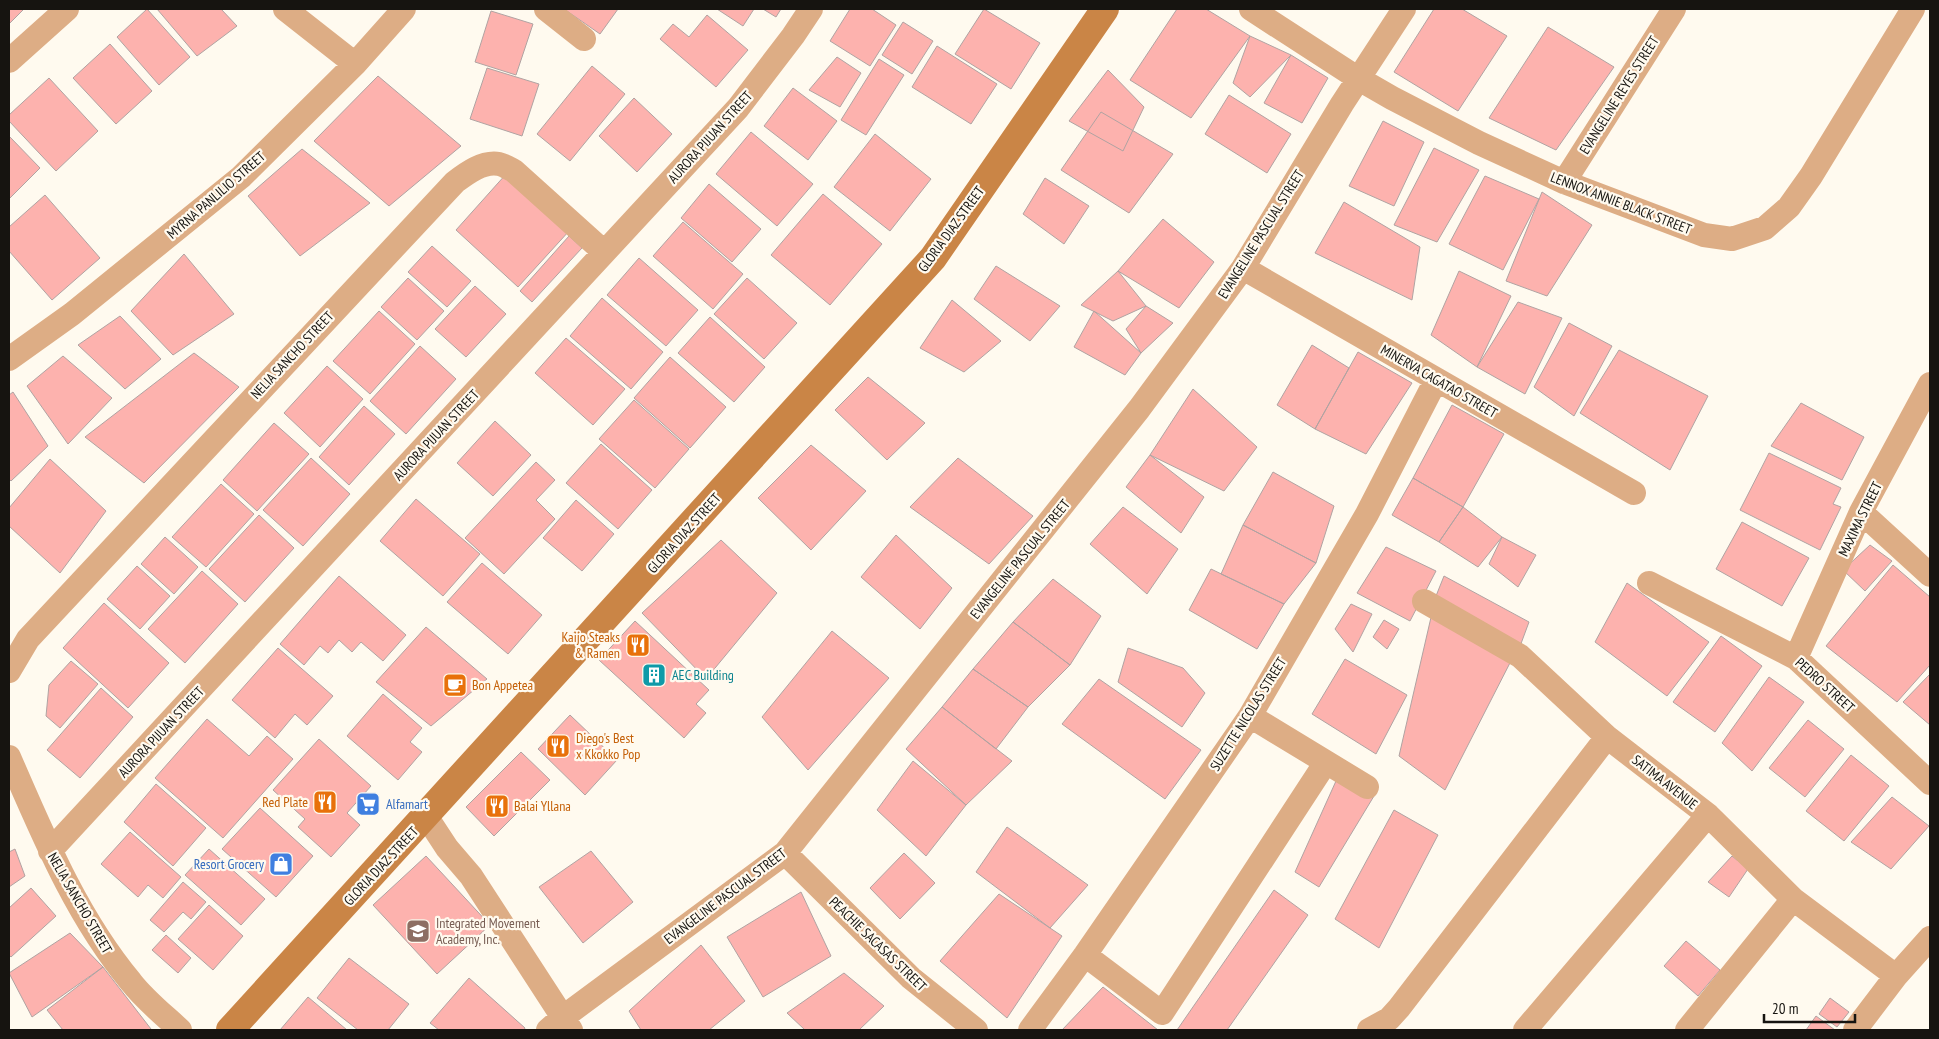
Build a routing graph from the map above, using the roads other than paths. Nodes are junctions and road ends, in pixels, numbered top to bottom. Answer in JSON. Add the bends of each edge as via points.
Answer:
{"nodes":[{"id":1,"x":68,"y":9,"type":"edge"},
{"id":2,"x":285,"y":9,"type":"edge"},
{"id":3,"x":404,"y":9,"type":"edge"},
{"id":4,"x":546,"y":9,"type":"edge"},
{"id":5,"x":811,"y":9,"type":"edge"},
{"id":6,"x":1105,"y":9,"type":"edge"},
{"id":7,"x":1252,"y":9,"type":"edge"},
{"id":8,"x":1404,"y":9,"type":"edge"},
{"id":9,"x":1674,"y":9,"type":"edge"},
{"id":10,"x":1913,"y":9,"type":"edge"},
{"id":11,"x":584,"y":40,"type":"dead end"},
{"id":12,"x":9,"y":61,"type":"edge"},
{"id":13,"x":355,"y":64,"type":"junction"},
{"id":14,"x":1359,"y":79,"type":"junction"},
{"id":15,"x":1564,"y":182,"type":"junction"},
{"id":16,"x":604,"y":252,"type":"junction"},
{"id":17,"x":1243,"y":268,"type":"junction"},
{"id":18,"x":9,"y":359,"type":"edge"},
{"id":19,"x":1436,"y":380,"type":"junction"},
{"id":20,"x":1930,"y":384,"type":"edge"},
{"id":21,"x":1634,"y":493,"type":"dead end"},
{"id":22,"x":1861,"y":512,"type":"junction"},
{"id":23,"x":1930,"y":575,"type":"edge"},
{"id":24,"x":1649,"y":583,"type":"dead end"},
{"id":25,"x":1424,"y":601,"type":"dead end"},
{"id":26,"x":1796,"y":658,"type":"junction"},
{"id":27,"x":9,"y":670,"type":"edge"},
{"id":28,"x":1250,"y":716,"type":"junction"},
{"id":29,"x":1607,"y":737,"type":"junction"},
{"id":30,"x":9,"y":757,"type":"edge"},
{"id":31,"x":1326,"y":762,"type":"junction"},
{"id":32,"x":1930,"y":783,"type":"edge"},
{"id":33,"x":1367,"y":787,"type":"dead end"},
{"id":34,"x":1708,"y":815,"type":"junction"},
{"id":35,"x":426,"y":816,"type":"junction"},
{"id":36,"x":50,"y":851,"type":"junction"},
{"id":37,"x":785,"y":853,"type":"junction"},
{"id":38,"x":1793,"y":899,"type":"junction"},
{"id":39,"x":1930,"y":938,"type":"edge"},
{"id":40,"x":1084,"y":955,"type":"junction"},
{"id":41,"x":1896,"y":976,"type":"junction"},
{"id":42,"x":560,"y":1026,"type":"edge"},
{"id":43,"x":180,"y":1030,"type":"edge"},
{"id":44,"x":230,"y":1030,"type":"edge"},
{"id":45,"x":976,"y":1030,"type":"edge"},
{"id":46,"x":1030,"y":1030,"type":"edge"},
{"id":47,"x":1369,"y":1030,"type":"edge"},
{"id":48,"x":1525,"y":1030,"type":"edge"},
{"id":49,"x":1687,"y":1030,"type":"edge"},
{"id":50,"x":1854,"y":1030,"type":"edge"}],
"edges":[{"from":1,"to":12,"type":"street"},
{"from":2,"to":13,"type":"street"},
{"from":3,"to":13,"type":"street","name":"MYRNA PANLILIO STREET"},
{"from":4,"to":11,"type":"street"},
{"from":5,"to":16,"type":"street","name":"AURORA PIJUAN STREET","via":[[738,108]]},
{"from":6,"to":35,"type":"street","name":"GLORIA DIAZ STREET","via":[[933,258]]},
{"from":7,"to":14,"type":"street","name":"LENNOX ANNIE BLACK STREET"},
{"from":8,"to":14,"type":"street","name":"EVANGELINE PASCUAL STREET"},
{"from":9,"to":15,"type":"street","name":"EVANGELINE REYES STREET"},
{"from":10,"to":15,"type":"street","name":"LENNOX ANNIE BLACK STREET","via":[[1811,176],[1789,207],[1765,228],[1732,239],[1704,235]]},
{"from":13,"to":18,"type":"street","name":"MYRNA PANLILIO STREET","via":[[241,177],[72,314]]},
{"from":14,"to":15,"type":"street","name":"LENNOX ANNIE BLACK STREET","via":[[1479,143]]},
{"from":14,"to":17,"type":"street","name":"EVANGELINE PASCUAL STREET"},
{"from":16,"to":27,"type":"street","name":"NELIA SANCHO STREET","via":[[514,171],[499,164],[483,165],[468,172],[441,197],[35,632]]},
{"from":16,"to":36,"type":"street","name":"AURORA PIJUAN STREET"},
{"from":17,"to":19,"type":"street","name":"MINERVA CAGATAO STREET"},
{"from":17,"to":37,"type":"street","name":"EVANGELINE PASCUAL STREET","via":[[1132,417]]},
{"from":19,"to":21,"type":"street","name":"MINERVA CAGATAO STREET"},
{"from":19,"to":28,"type":"street","name":"SUZETTE NICOLAS STREET","via":[[1367,514]]},
{"from":20,"to":22,"type":"street","name":"MAXIMA STREET"},
{"from":22,"to":23,"type":"street"},
{"from":22,"to":26,"type":"street","name":"MAXIMA STREET"},
{"from":24,"to":26,"type":"street","name":"PEDRO STREET"},
{"from":25,"to":29,"type":"street","name":"SATIMA AVENUE","via":[[1520,656]]},
{"from":26,"to":32,"type":"street","name":"PEDRO STREET"},
{"from":28,"to":31,"type":"street"},
{"from":28,"to":40,"type":"street","name":"SUZETTE NICOLAS STREET"},
{"from":29,"to":34,"type":"street","name":"SATIMA AVENUE"},
{"from":29,"to":47,"type":"street","via":[[1399,1008],[1389,1019]]},
{"from":30,"to":36,"type":"street","name":"NELIA SANCHO STREET"},
{"from":31,"to":33,"type":"street"},
{"from":31,"to":40,"type":"street","via":[[1162,1014]]},
{"from":34,"to":38,"type":"street","name":"SATIMA AVENUE"},
{"from":34,"to":48,"type":"street"},
{"from":35,"to":42,"type":"street","via":[[471,876]]},
{"from":35,"to":44,"type":"street","name":"GLORIA DIAZ STREET"},
{"from":36,"to":43,"type":"street","name":"NELIA SANCHO STREET","via":[[106,950],[132,984]]},
{"from":37,"to":42,"type":"street","name":"EVANGELINE PASCUAL STREET"},
{"from":37,"to":45,"type":"street","name":"PEACHIE SACASAS STREET","via":[[911,978]]},
{"from":38,"to":41,"type":"street","name":"SATIMA AVENUE"},
{"from":38,"to":49,"type":"street"},
{"from":39,"to":41,"type":"street"},
{"from":40,"to":46,"type":"street","name":"SUZETTE NICOLAS STREET"},
{"from":41,"to":50,"type":"street"}]}
